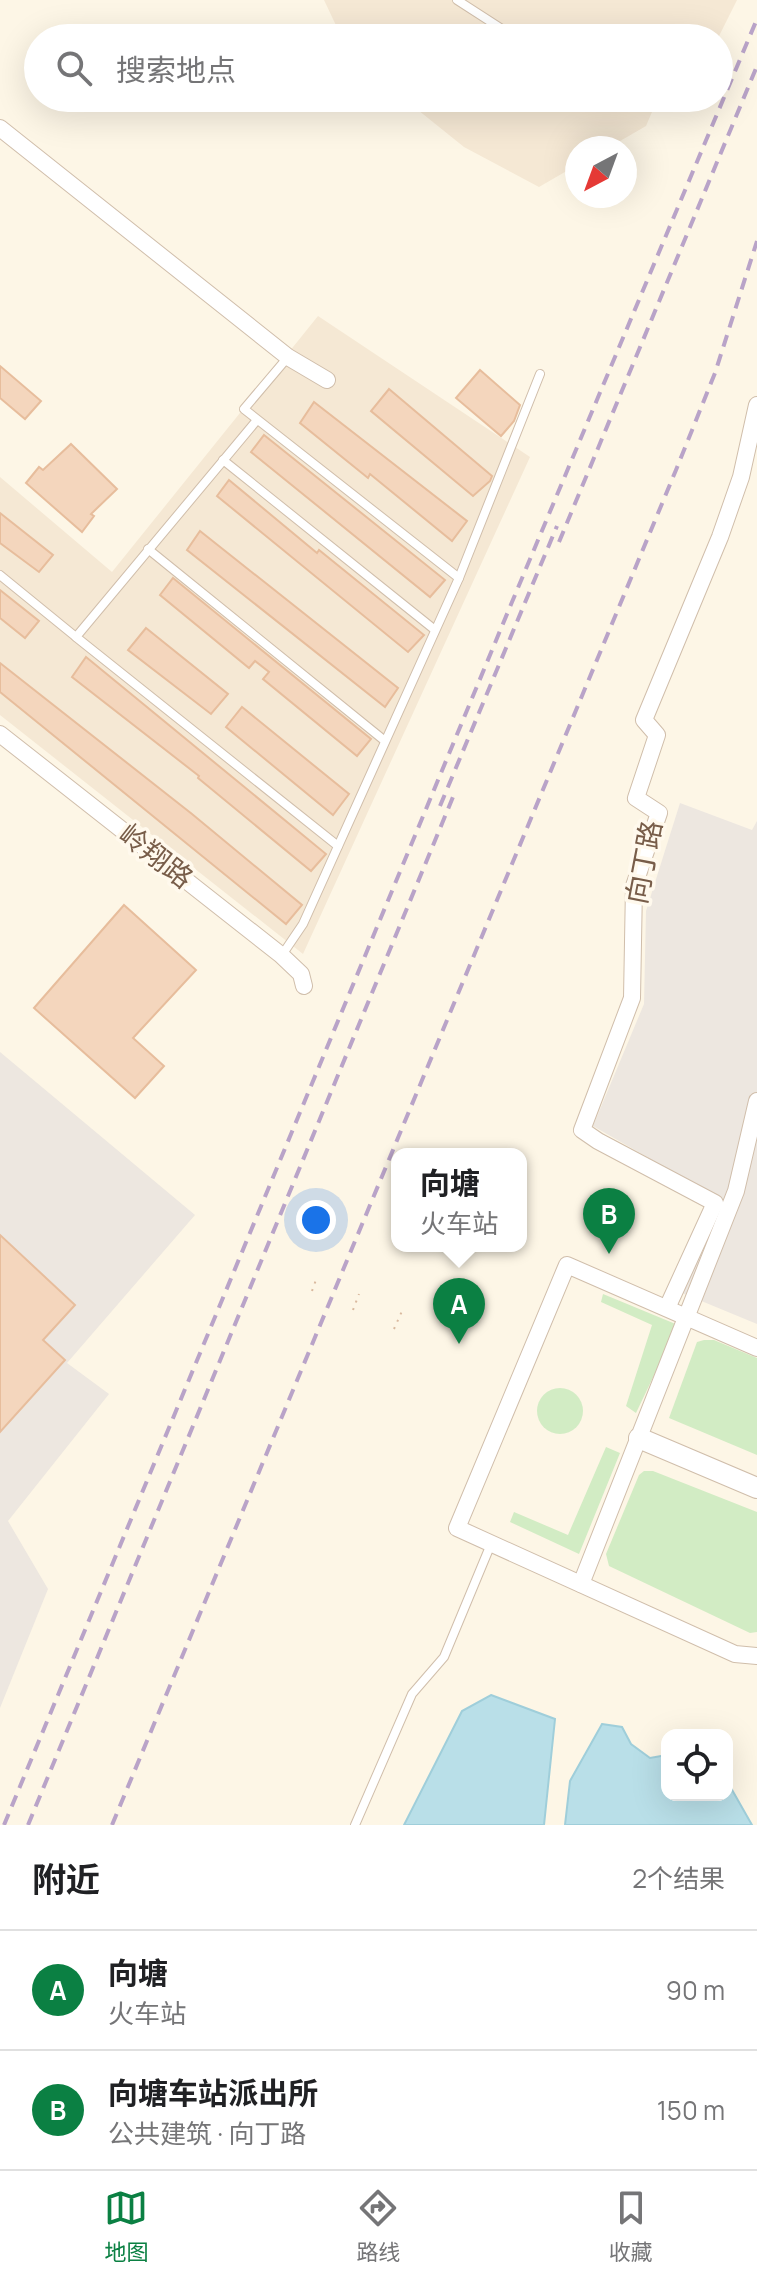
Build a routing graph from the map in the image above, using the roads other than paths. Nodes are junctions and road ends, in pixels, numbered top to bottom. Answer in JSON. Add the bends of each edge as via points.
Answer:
{"nodes":[{"id":1,"x":457,"y":0,"type":"edge"},
{"id":2,"x":494,"y":24,"type":"edge"},
{"id":3,"x":0,"y":128,"type":"edge"},
{"id":4,"x":288,"y":357,"type":"junction"},
{"id":5,"x":540,"y":374,"type":"dead end"},
{"id":6,"x":327,"y":380,"type":"dead end"},
{"id":7,"x":757,"y":405,"type":"edge"},
{"id":8,"x":257,"y":420,"type":"junction"},
{"id":9,"x":223,"y":460,"type":"junction"},
{"id":10,"x":148,"y":549,"type":"junction"},
{"id":11,"x":0,"y":575,"type":"edge"},
{"id":12,"x":459,"y":578,"type":"junction"},
{"id":13,"x":435,"y":630,"type":"junction"},
{"id":14,"x":76,"y":637,"type":"junction"},
{"id":15,"x":0,"y":734,"type":"edge"},
{"id":16,"x":385,"y":741,"type":"junction"},
{"id":17,"x":338,"y":846,"type":"junction"},
{"id":18,"x":281,"y":955,"type":"junction"},
{"id":19,"x":304,"y":986,"type":"dead end"},
{"id":20,"x":756,"y":1110,"type":"edge"},
{"id":21,"x":667,"y":1308,"type":"junction"},
{"id":22,"x":688,"y":1316,"type":"junction"},
{"id":23,"x":757,"y":1348,"type":"edge"},
{"id":24,"x":639,"y":1438,"type":"junction"},
{"id":25,"x":757,"y":1488,"type":"edge"},
{"id":26,"x":491,"y":1544,"type":"junction"},
{"id":27,"x":581,"y":1584,"type":"junction"},
{"id":28,"x":757,"y":1656,"type":"edge"},
{"id":29,"x":355,"y":1825,"type":"edge"}],
"edges":[{"from":1,"to":2,"type":"lane"},
{"from":3,"to":4,"type":"street"},
{"from":4,"to":6,"type":"street"},
{"from":4,"to":8,"type":"lane","via":[[244,409]]},
{"from":5,"to":12,"type":"lane"},
{"from":7,"to":21,"type":"street","name":"向丁路","via":[[741,477],[720,537],[644,720],[657,735],[636,798],[659,813],[634,886],[632,998],[582,1130],[715,1203]]},
{"from":8,"to":9,"type":"lane"},
{"from":8,"to":12,"type":"lane"},
{"from":9,"to":10,"type":"lane"},
{"from":9,"to":13,"type":"lane"},
{"from":10,"to":14,"type":"lane"},
{"from":10,"to":16,"type":"lane"},
{"from":11,"to":14,"type":"lane"},
{"from":12,"to":13,"type":"lane"},
{"from":13,"to":16,"type":"lane"},
{"from":14,"to":17,"type":"lane"},
{"from":15,"to":18,"type":"street","name":"岭翔路"},
{"from":16,"to":17,"type":"lane"},
{"from":17,"to":18,"type":"lane","via":[[303,924]]},
{"from":18,"to":19,"type":"street","name":"岭翔路","via":[[301,974]]},
{"from":20,"to":22,"type":"street","via":[[736,1191]]},
{"from":21,"to":22,"type":"street"},
{"from":21,"to":26,"type":"street","via":[[567,1265],[457,1528]]},
{"from":22,"to":23,"type":"street"},
{"from":22,"to":24,"type":"street"},
{"from":24,"to":25,"type":"street"},
{"from":24,"to":27,"type":"street"},
{"from":26,"to":27,"type":"street"},
{"from":26,"to":29,"type":"lane","via":[[444,1657],[412,1694]]},
{"from":27,"to":28,"type":"street","via":[[735,1654]]}]}
